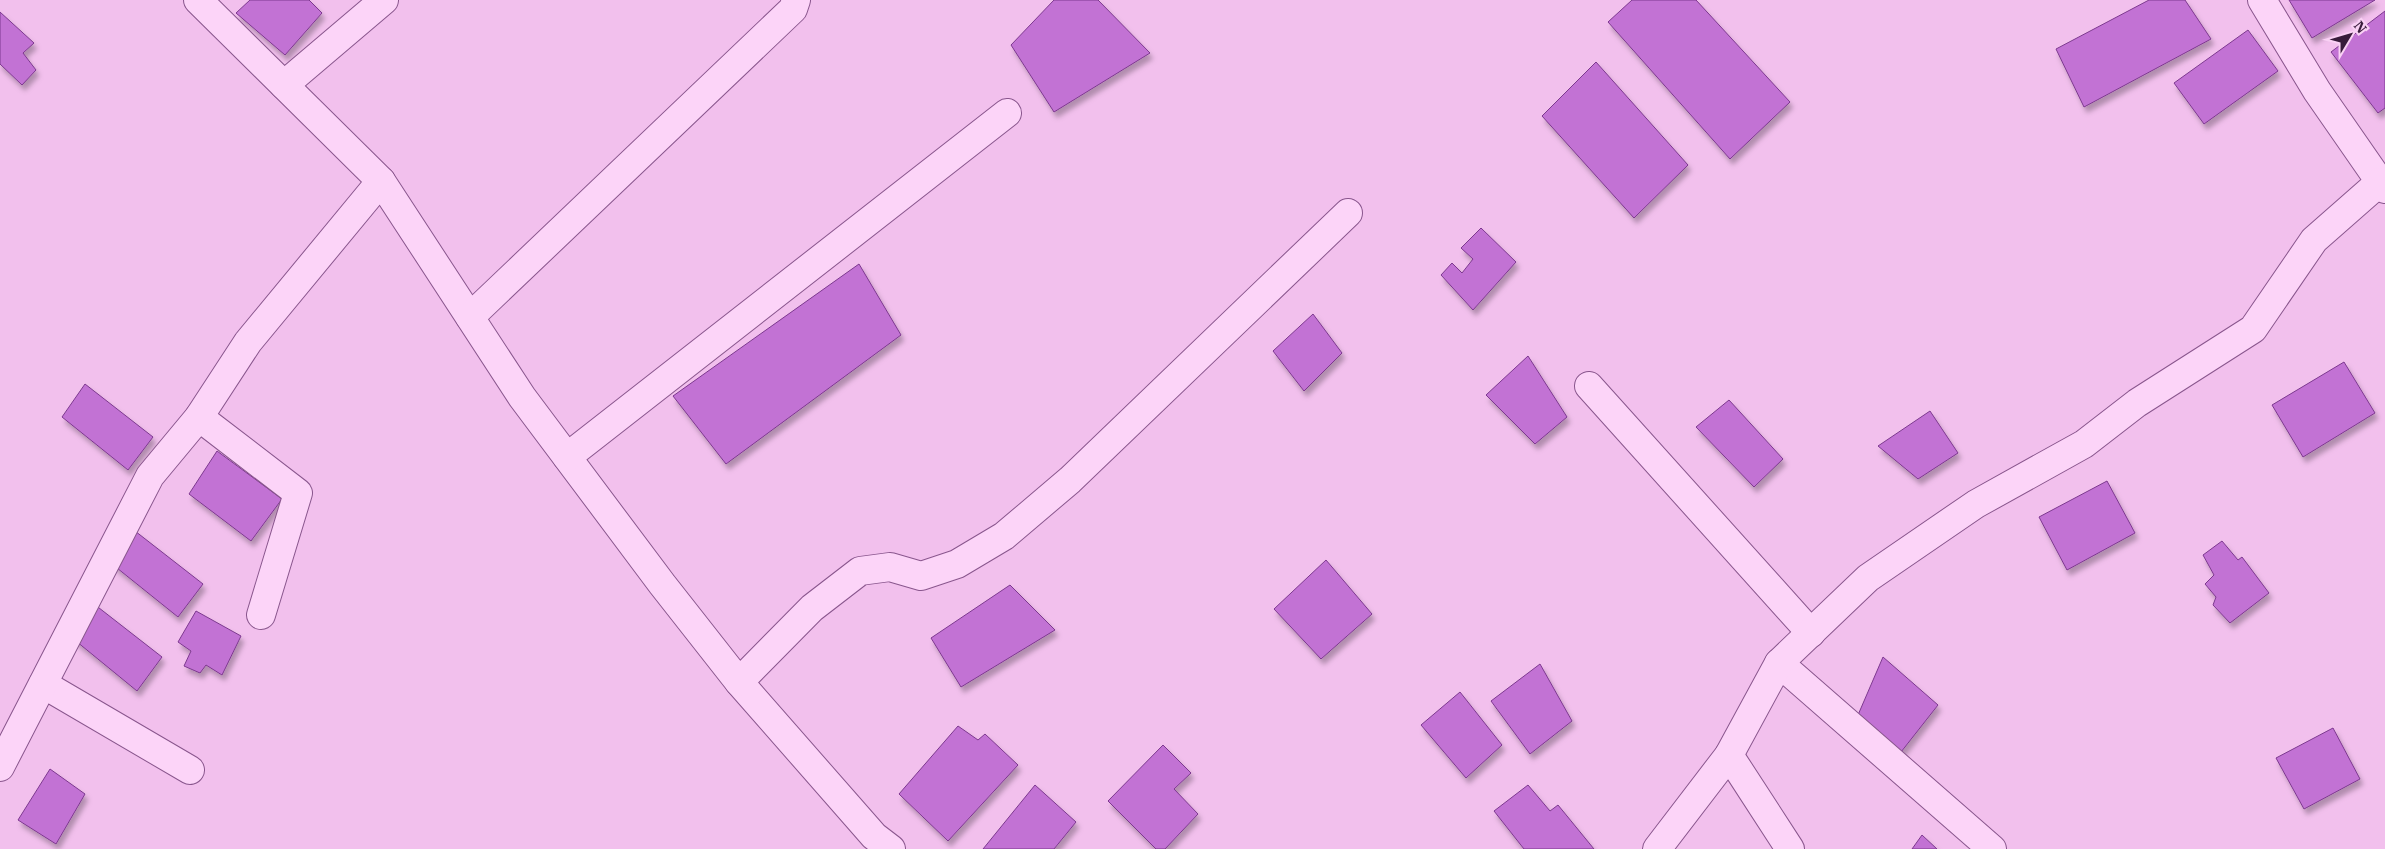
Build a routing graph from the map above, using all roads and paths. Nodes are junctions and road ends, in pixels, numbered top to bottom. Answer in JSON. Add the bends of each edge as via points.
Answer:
{"nodes":[{"id":1,"x":198,"y":0,"type":"edge"},
{"id":2,"x":384,"y":0,"type":"edge"},
{"id":3,"x":796,"y":0,"type":"edge"},
{"id":4,"x":2262,"y":0,"type":"edge"},
{"id":5,"x":284,"y":86,"type":"junction"},
{"id":6,"x":1007,"y":113,"type":"dead end"},
{"id":7,"x":381,"y":181,"type":"junction"},
{"id":8,"x":2382,"y":186,"type":"edge"},
{"id":9,"x":1348,"y":214,"type":"dead end"},
{"id":10,"x":470,"y":317,"type":"junction"},
{"id":11,"x":1589,"y":386,"type":"dead end"},
{"id":12,"x":199,"y":417,"type":"junction"},
{"id":13,"x":567,"y":457,"type":"junction"},
{"id":14,"x":261,"y":616,"type":"dead end"},
{"id":15,"x":1811,"y":633,"type":"junction"},
{"id":16,"x":1780,"y":664,"type":"junction"},
{"id":17,"x":739,"y":682,"type":"junction"},
{"id":18,"x":43,"y":684,"type":"junction"},
{"id":19,"x":1729,"y":754,"type":"junction"},
{"id":20,"x":0,"y":767,"type":"edge"},
{"id":21,"x":190,"y":770,"type":"dead end"},
{"id":22,"x":891,"y":849,"type":"edge"},
{"id":23,"x":1657,"y":849,"type":"edge"},
{"id":24,"x":1790,"y":849,"type":"edge"},
{"id":25,"x":1992,"y":849,"type":"edge"}],
"edges":[{"from":1,"to":5,"type":"street"},
{"from":2,"to":5,"type":"street"},
{"from":3,"to":10,"type":"street","via":[[792,9]]},
{"from":4,"to":8,"type":"street","via":[[2317,91]]},
{"from":5,"to":7,"type":"street"},
{"from":6,"to":13,"type":"street"},
{"from":7,"to":10,"type":"street"},
{"from":7,"to":12,"type":"street","via":[[248,342]]},
{"from":8,"to":15,"type":"street","via":[[2314,240],[2253,329],[2144,398],[2084,444],[1976,504],[1875,572]]},
{"from":9,"to":17,"type":"street","via":[[1070,480],[1004,536],[957,564],[921,576],[890,567],[860,571],[812,608]]},
{"from":10,"to":13,"type":"street","via":[[522,397]]},
{"from":11,"to":15,"type":"street"},
{"from":12,"to":14,"type":"street","via":[[298,494]]},
{"from":12,"to":18,"type":"street","via":[[150,476]]},
{"from":13,"to":17,"type":"street"},
{"from":15,"to":16,"type":"street"},
{"from":16,"to":19,"type":"street"},
{"from":16,"to":25,"type":"street"},
{"from":17,"to":22,"type":"street","via":[[874,836]]},
{"from":18,"to":20,"type":"street"},
{"from":18,"to":21,"type":"street"},
{"from":19,"to":23,"type":"street"},
{"from":19,"to":24,"type":"street"}]}
